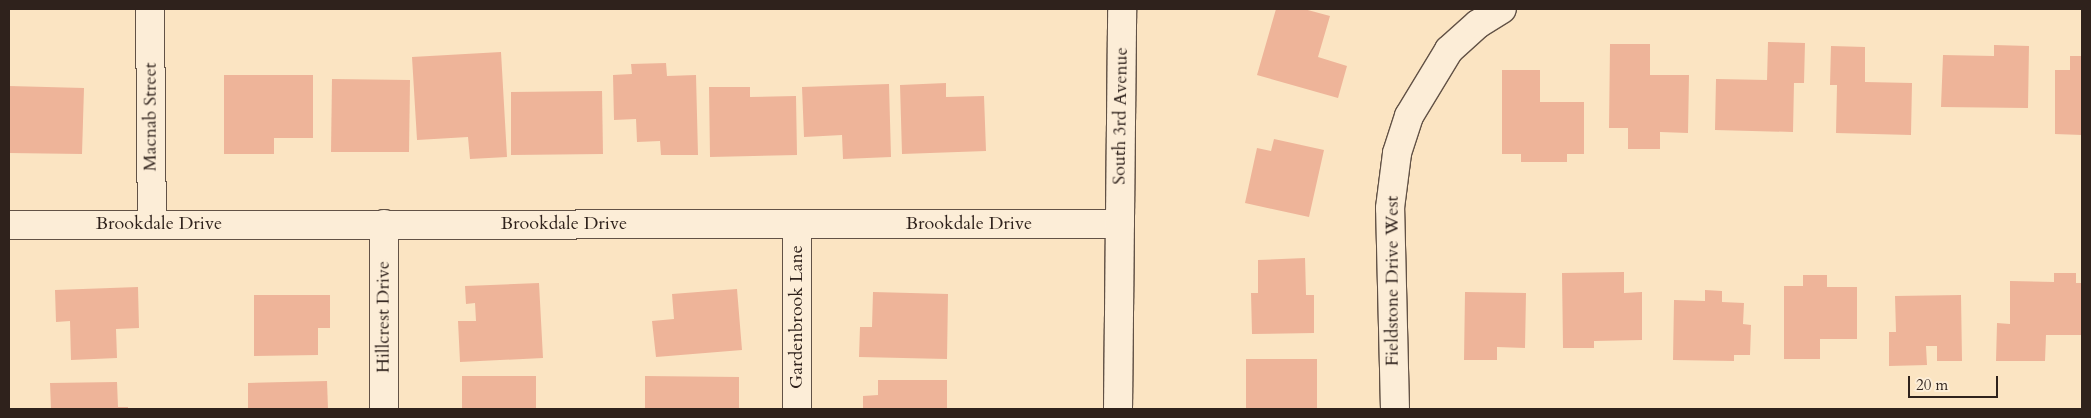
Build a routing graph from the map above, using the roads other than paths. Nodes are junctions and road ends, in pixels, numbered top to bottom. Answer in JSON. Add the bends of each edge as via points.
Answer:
{"nodes":[{"id":1,"x":150,"y":9,"type":"edge"},
{"id":2,"x":1122,"y":9,"type":"edge"},
{"id":3,"x":1502,"y":9,"type":"edge"},
{"id":4,"x":9,"y":224,"type":"edge"},
{"id":5,"x":152,"y":224,"type":"junction"},
{"id":6,"x":384,"y":224,"type":"junction"},
{"id":7,"x":797,"y":224,"type":"junction"},
{"id":8,"x":1120,"y":224,"type":"junction"},
{"id":9,"x":384,"y":409,"type":"edge"},
{"id":10,"x":797,"y":409,"type":"edge"},
{"id":11,"x":1118,"y":409,"type":"edge"},
{"id":12,"x":1395,"y":409,"type":"edge"}],
"edges":[{"from":1,"to":5,"type":"street","name":"Macnab Street"},
{"from":2,"to":8,"type":"street","name":"South 3rd Avenue"},
{"from":3,"to":12,"type":"street","name":"Fieldstone Drive West","via":[[1478,24],[1449,50],[1409,116],[1397,154],[1390,208]]},
{"from":4,"to":5,"type":"street","name":"Brookdale Drive"},
{"from":5,"to":6,"type":"street","name":"Brookdale Drive"},
{"from":6,"to":7,"type":"street","name":"Brookdale Drive"},
{"from":6,"to":9,"type":"street","name":"Hillcrest Drive"},
{"from":7,"to":8,"type":"street","name":"Brookdale Drive"},
{"from":7,"to":10,"type":"street","name":"Gardenbrook Lane"},
{"from":8,"to":11,"type":"street","name":"South 3rd Avenue"}]}
